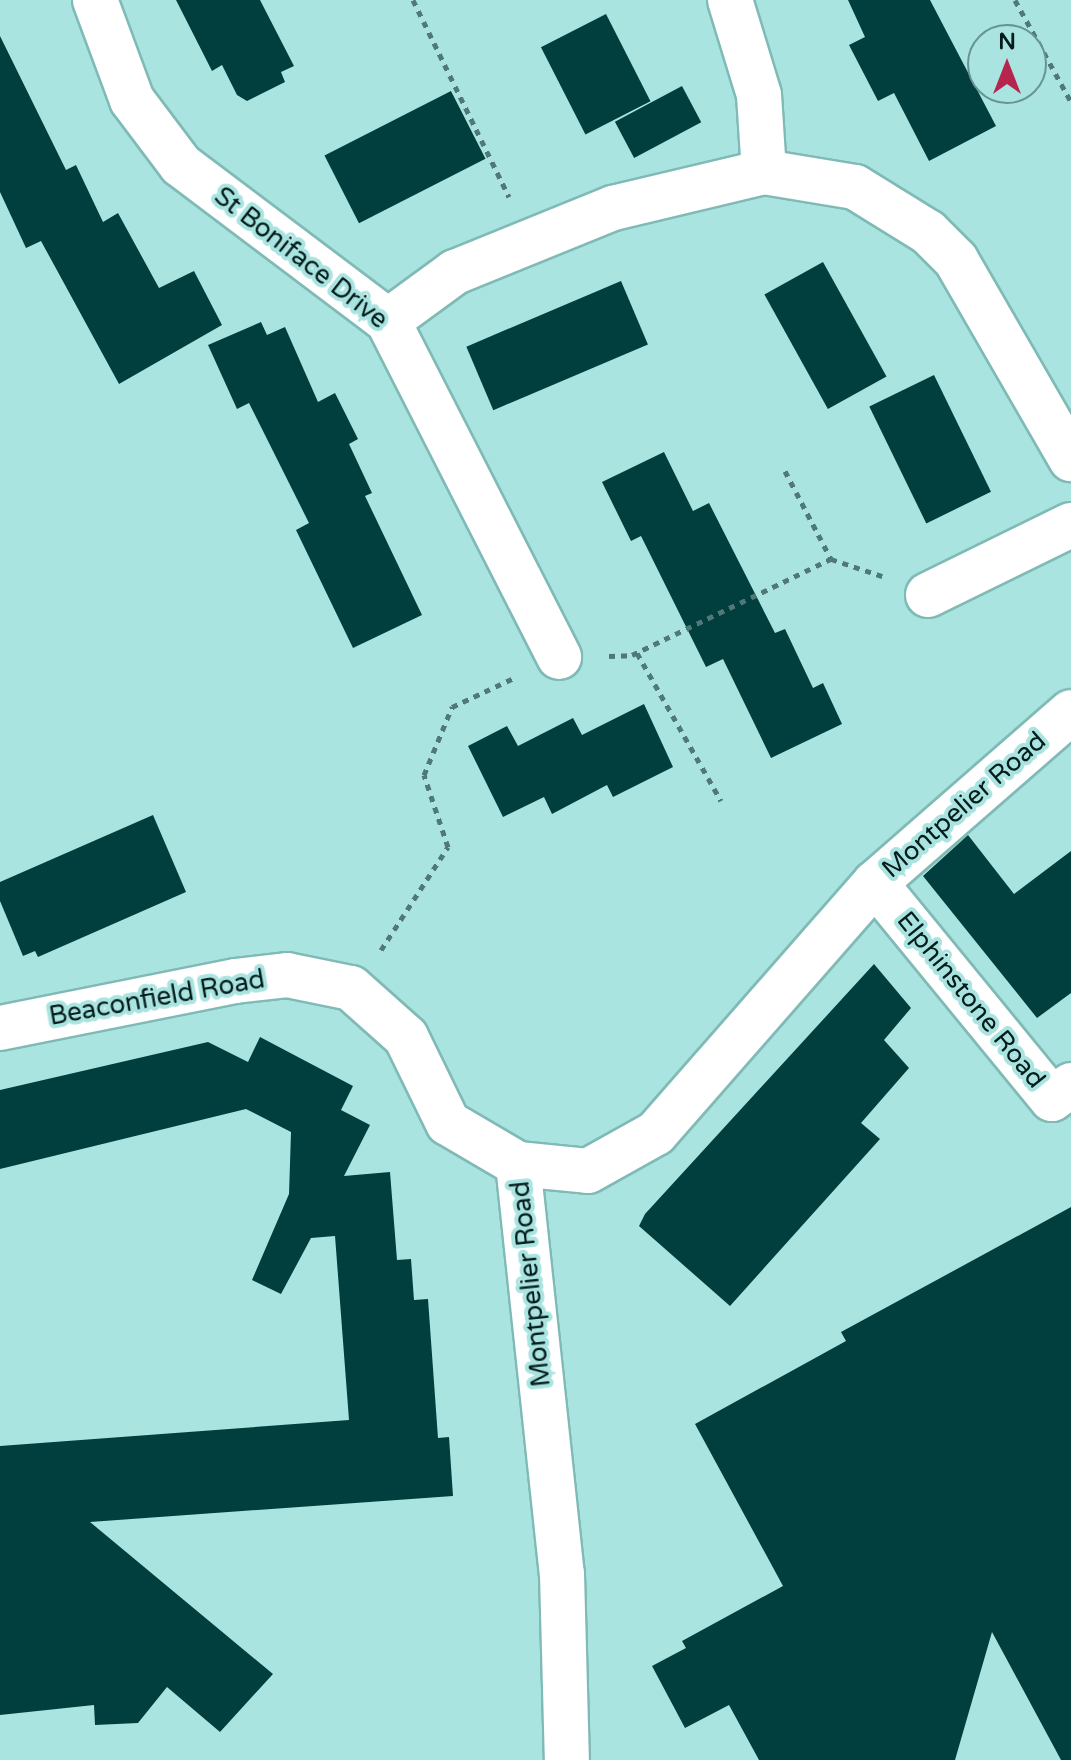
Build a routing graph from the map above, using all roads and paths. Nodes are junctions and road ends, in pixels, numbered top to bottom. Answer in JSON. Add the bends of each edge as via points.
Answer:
{"nodes":[{"id":1,"x":95,"y":0,"type":"edge"},
{"id":2,"x":413,"y":0,"type":"edge"},
{"id":3,"x":730,"y":0,"type":"edge"},
{"id":4,"x":1015,"y":0,"type":"edge"},
{"id":5,"x":1071,"y":102,"type":"edge"},
{"id":6,"x":764,"y":172,"type":"junction"},
{"id":7,"x":531,"y":242,"type":"junction"},
{"id":8,"x":388,"y":321,"type":"junction"},
{"id":9,"x":1071,"y":459,"type":"edge"},
{"id":10,"x":785,"y":471,"type":"dead end"},
{"id":11,"x":1071,"y":525,"type":"edge"},
{"id":12,"x":831,"y":559,"type":"junction"},
{"id":13,"x":928,"y":595,"type":"joint"},
{"id":14,"x":637,"y":653,"type":"junction"},
{"id":15,"x":559,"y":657,"type":"junction"},
{"id":16,"x":1071,"y":712,"type":"edge"},
{"id":17,"x":721,"y":801,"type":"dead end"},
{"id":18,"x":875,"y":883,"type":"junction"},
{"id":19,"x":351,"y":988,"type":"junction"},
{"id":20,"x":4,"y":1016,"type":"edge"},
{"id":21,"x":1071,"y":1085,"type":"edge"},
{"id":22,"x":518,"y":1164,"type":"junction"},
{"id":23,"x":567,"y":1760,"type":"edge"}],
"edges":[{"from":1,"to":8,"type":"street","name":"St Boniface Drive","via":[[132,100],[181,165]]},
{"from":2,"to":7,"type":"path"},
{"from":3,"to":6,"type":"street","via":[[759,95]]},
{"from":4,"to":5,"type":"path"},
{"from":6,"to":7,"type":"street","via":[[613,208]]},
{"from":6,"to":9,"type":"street","via":[[855,187],[928,232],[956,260]]},
{"from":7,"to":8,"type":"street","via":[[455,272]]},
{"from":8,"to":15,"type":"street","name":"St Boniface Drive"},
{"from":10,"to":12,"type":"path"},
{"from":11,"to":13,"type":"street"},
{"from":12,"to":13,"type":"path"},
{"from":12,"to":14,"type":"path"},
{"from":14,"to":15,"type":"path"},
{"from":14,"to":17,"type":"path"},
{"from":15,"to":19,"type":"path","via":[[452,707],[424,775],[448,847]]},
{"from":16,"to":18,"type":"street","name":"Montpelier Road"},
{"from":18,"to":21,"type":"street","name":"Elphinstone Road","via":[[1052,1099]]},
{"from":18,"to":22,"type":"street","name":"Montpelier Road","via":[[656,1133],[588,1171]]},
{"from":19,"to":20,"type":"street","name":"Beaconfield Road","via":[[287,975]]},
{"from":19,"to":22,"type":"street","via":[[406,1037],[448,1123]]},
{"from":22,"to":23,"type":"street","name":"Montpelier Road","via":[[562,1574]]}]}
